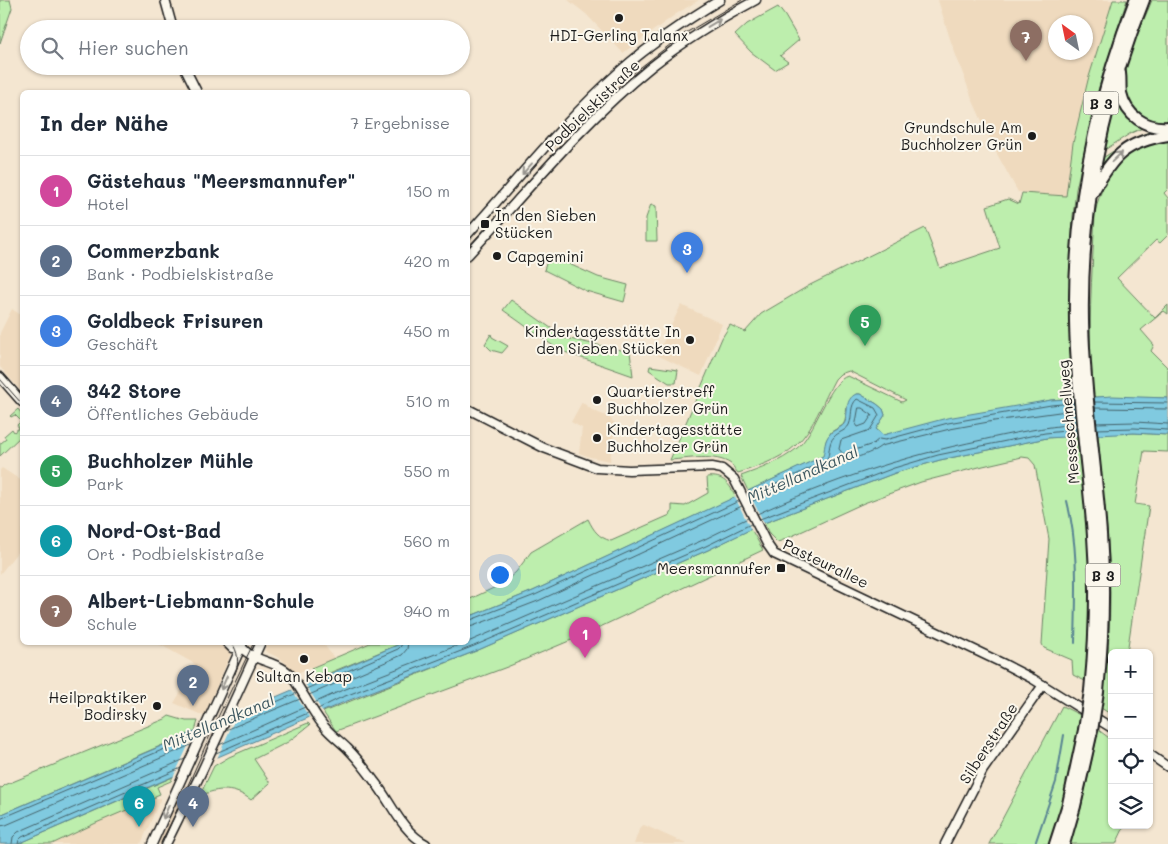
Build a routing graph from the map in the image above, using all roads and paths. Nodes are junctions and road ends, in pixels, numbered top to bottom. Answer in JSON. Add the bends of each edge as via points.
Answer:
{"nodes":[{"id":1,"x":165,"y":0,"type":"edge"},
{"id":2,"x":720,"y":0,"type":"edge"},
{"id":3,"x":756,"y":0,"type":"edge"},
{"id":4,"x":1135,"y":0,"type":"edge"},
{"id":5,"x":1144,"y":0,"type":"edge"},
{"id":6,"x":171,"y":20,"type":"edge"},
{"id":7,"x":1120,"y":64,"type":"junction"},
{"id":8,"x":188,"y":75,"type":"edge"},
{"id":9,"x":196,"y":90,"type":"edge"},
{"id":10,"x":1168,"y":127,"type":"edge"},
{"id":11,"x":1168,"y":135,"type":"edge"},
{"id":12,"x":1086,"y":197,"type":"junction"},
{"id":13,"x":470,"y":232,"type":"edge"},
{"id":14,"x":470,"y":253,"type":"edge"},
{"id":15,"x":0,"y":377,"type":"edge"},
{"id":16,"x":20,"y":400,"type":"edge"},
{"id":17,"x":470,"y":410,"type":"edge"},
{"id":18,"x":241,"y":645,"type":"edge"},
{"id":19,"x":242,"y":645,"type":"edge"},
{"id":20,"x":259,"y":645,"type":"edge"},
{"id":21,"x":255,"y":656,"type":"junction"},
{"id":22,"x":1043,"y":685,"type":"junction"},
{"id":23,"x":1108,"y":726,"type":"edge"},
{"id":24,"x":1088,"y":731,"type":"junction"},
{"id":25,"x":1153,"y":757,"type":"edge"},
{"id":26,"x":1168,"y":767,"type":"edge"},
{"id":27,"x":152,"y":844,"type":"edge"},
{"id":28,"x":166,"y":844,"type":"edge"},
{"id":29,"x":426,"y":844,"type":"edge"},
{"id":30,"x":945,"y":844,"type":"edge"},
{"id":31,"x":1055,"y":844,"type":"edge"},
{"id":32,"x":1064,"y":844,"type":"edge"}],
"edges":[{"from":1,"to":6,"type":"street"},
{"from":2,"to":13,"type":"street","name":"Podbielskistraße","one_way":true,"via":[[655,42],[621,70]]},
{"from":14,"to":3,"type":"street","name":"Podbielskistraße","one_way":true,"via":[[568,145],[632,83],[689,39]]},
{"from":4,"to":12,"type":"highway","name":"Messeschnellweg","number":"B 3","via":[[1099,109],[1091,145]]},
{"from":5,"to":7,"type":"highway"},
{"from":7,"to":10,"type":"highway","via":[[1120,90],[1131,113],[1145,125]]},
{"from":7,"to":12,"type":"highway"},
{"from":8,"to":9,"type":"street"},
{"from":12,"to":11,"type":"highway","one_way":true,"via":[[1110,163],[1126,149],[1143,140]]},
{"from":12,"to":24,"type":"highway","name":"Messeschnellweg","number":"B 3","bridge":true,"via":[[1082,375],[1090,457],[1096,596],[1094,692]]},
{"from":15,"to":16,"type":"street"},
{"from":17,"to":22,"type":"street","name":"Pasteurallee","via":[[544,448],[597,468],[712,467],[726,471],[737,483],[763,537],[777,556]]},
{"from":18,"to":27,"type":"street","one_way":true},
{"from":19,"to":21,"type":"street"},
{"from":20,"to":21,"type":"street"},
{"from":21,"to":28,"type":"street"},
{"from":21,"to":29,"type":"street","via":[[285,669],[325,728],[348,749],[377,784],[399,819]]},
{"from":22,"to":23,"type":"street","name":"Pasteurallee"},
{"from":22,"to":30,"type":"street","name":"Silberstraße","via":[[984,770]]},
{"from":24,"to":31,"type":"highway","name":"Messeschnellweg","number":"B 3"},
{"from":24,"to":32,"type":"highway","name":"Messeschnellweg","number":"B 3","via":[[1078,797]]},
{"from":25,"to":26,"type":"street"}]}
